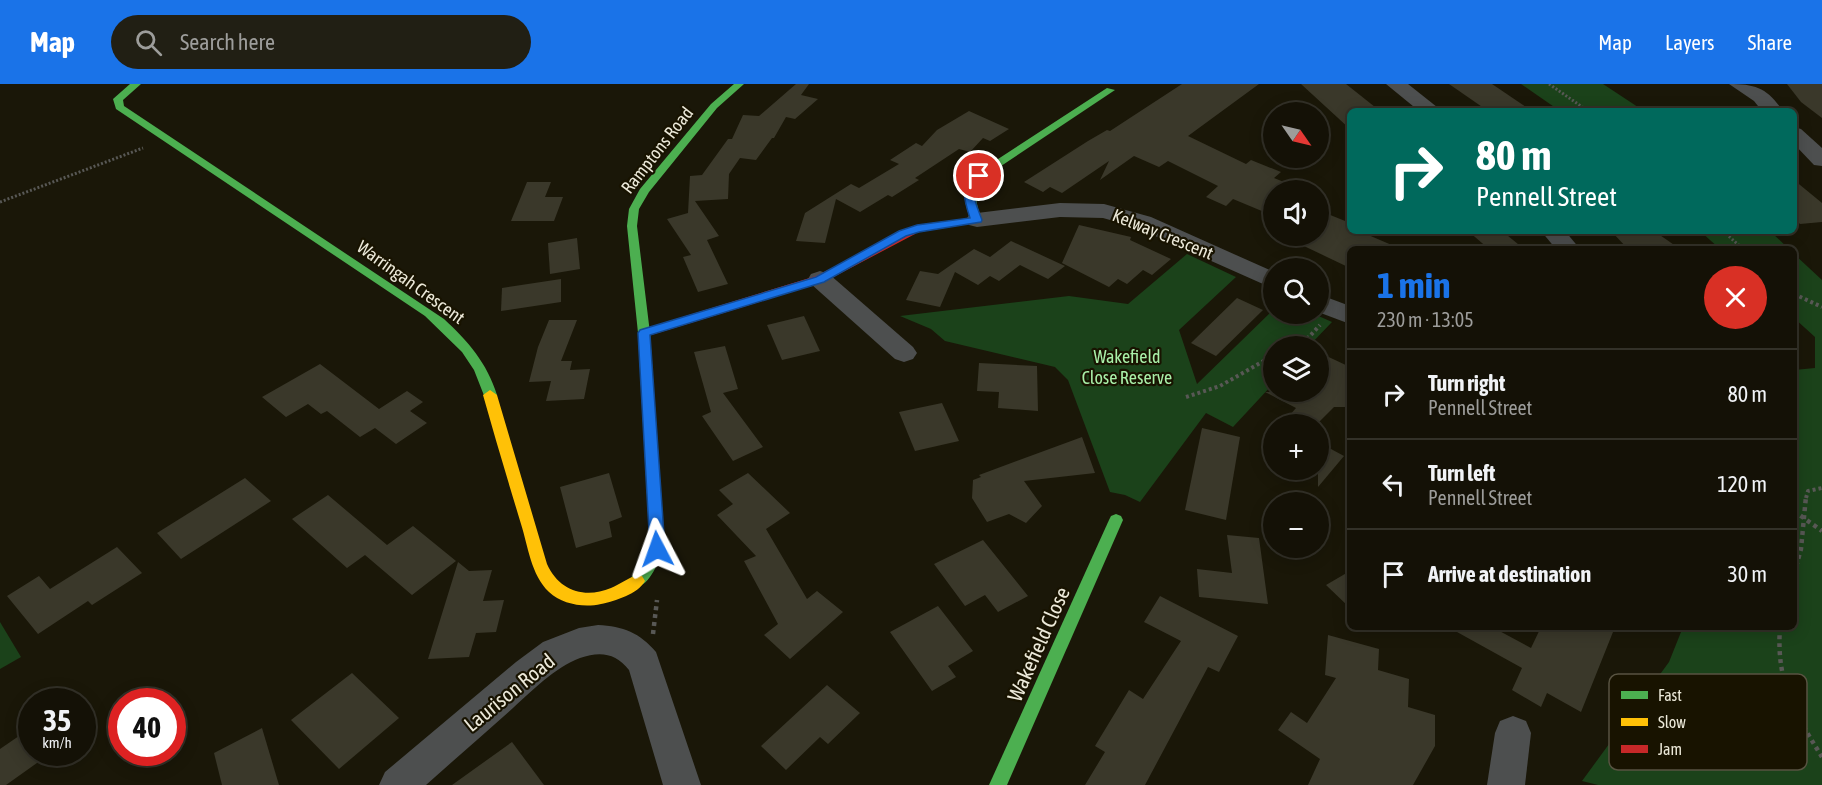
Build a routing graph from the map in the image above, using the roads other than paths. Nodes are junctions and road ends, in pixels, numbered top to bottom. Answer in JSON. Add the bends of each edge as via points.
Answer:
{"nodes":[{"id":1,"x":136,"y":84,"type":"edge"},
{"id":2,"x":740,"y":84,"type":"edge"},
{"id":3,"x":1396,"y":84,"type":"edge"},
{"id":4,"x":1739,"y":84,"type":"edge"},
{"id":5,"x":1110,"y":90,"type":"dead end"},
{"id":6,"x":1428,"y":108,"type":"edge"},
{"id":7,"x":1770,"y":108,"type":"edge"},
{"id":8,"x":1797,"y":136,"type":"edge"},
{"id":9,"x":1822,"y":160,"type":"edge"},
{"id":10,"x":977,"y":220,"type":"junction"},
{"id":11,"x":1556,"y":234,"type":"edge"},
{"id":12,"x":1566,"y":246,"type":"edge"},
{"id":13,"x":1263,"y":276,"type":"edge"},
{"id":14,"x":820,"y":279,"type":"junction"},
{"id":15,"x":644,"y":333,"type":"junction"},
{"id":16,"x":904,"y":353,"type":"dead end"},
{"id":17,"x":1116,"y":520,"type":"dead end"},
{"id":18,"x":650,"y":566,"type":"joint"},
{"id":19,"x":1513,"y":732,"type":"dead end"},
{"id":20,"x":398,"y":785,"type":"edge"},
{"id":21,"x":682,"y":785,"type":"edge"},
{"id":22,"x":998,"y":785,"type":"edge"},
{"id":23,"x":1506,"y":785,"type":"edge"}],
"edges":[{"from":1,"to":18,"type":"street","name":"Warringah Crescent","via":[[118,99],[119,107],[429,313],[475,357],[487,382],[505,453],[545,575],[558,590],[572,598],[593,600],[617,594],[637,581]]},
{"from":2,"to":15,"type":"street","name":"Ramptons Road","via":[[714,106],[644,191],[634,209],[632,226]]},
{"from":3,"to":6,"type":"street"},
{"from":4,"to":7,"type":"street","via":[[1761,97]]},
{"from":5,"to":10,"type":"street","via":[[979,176],[970,185],[968,196]]},
{"from":8,"to":9,"type":"street"},
{"from":10,"to":13,"type":"street","name":"Kelway Crescent","via":[[1060,210],[1104,211],[1143,222]]},
{"from":10,"to":14,"type":"street","via":[[903,234]]},
{"from":11,"to":12,"type":"street"},
{"from":14,"to":15,"type":"street"},
{"from":14,"to":16,"type":"street"},
{"from":15,"to":18,"type":"street","name":"Ramptons Road","via":[[657,549]]},
{"from":17,"to":22,"type":"street","name":"Wakefield Close"},
{"from":19,"to":23,"type":"street"},
{"from":20,"to":21,"type":"street","name":"Laurison Road","via":[[555,653],[598,640],[617,640],[644,663]]}]}
